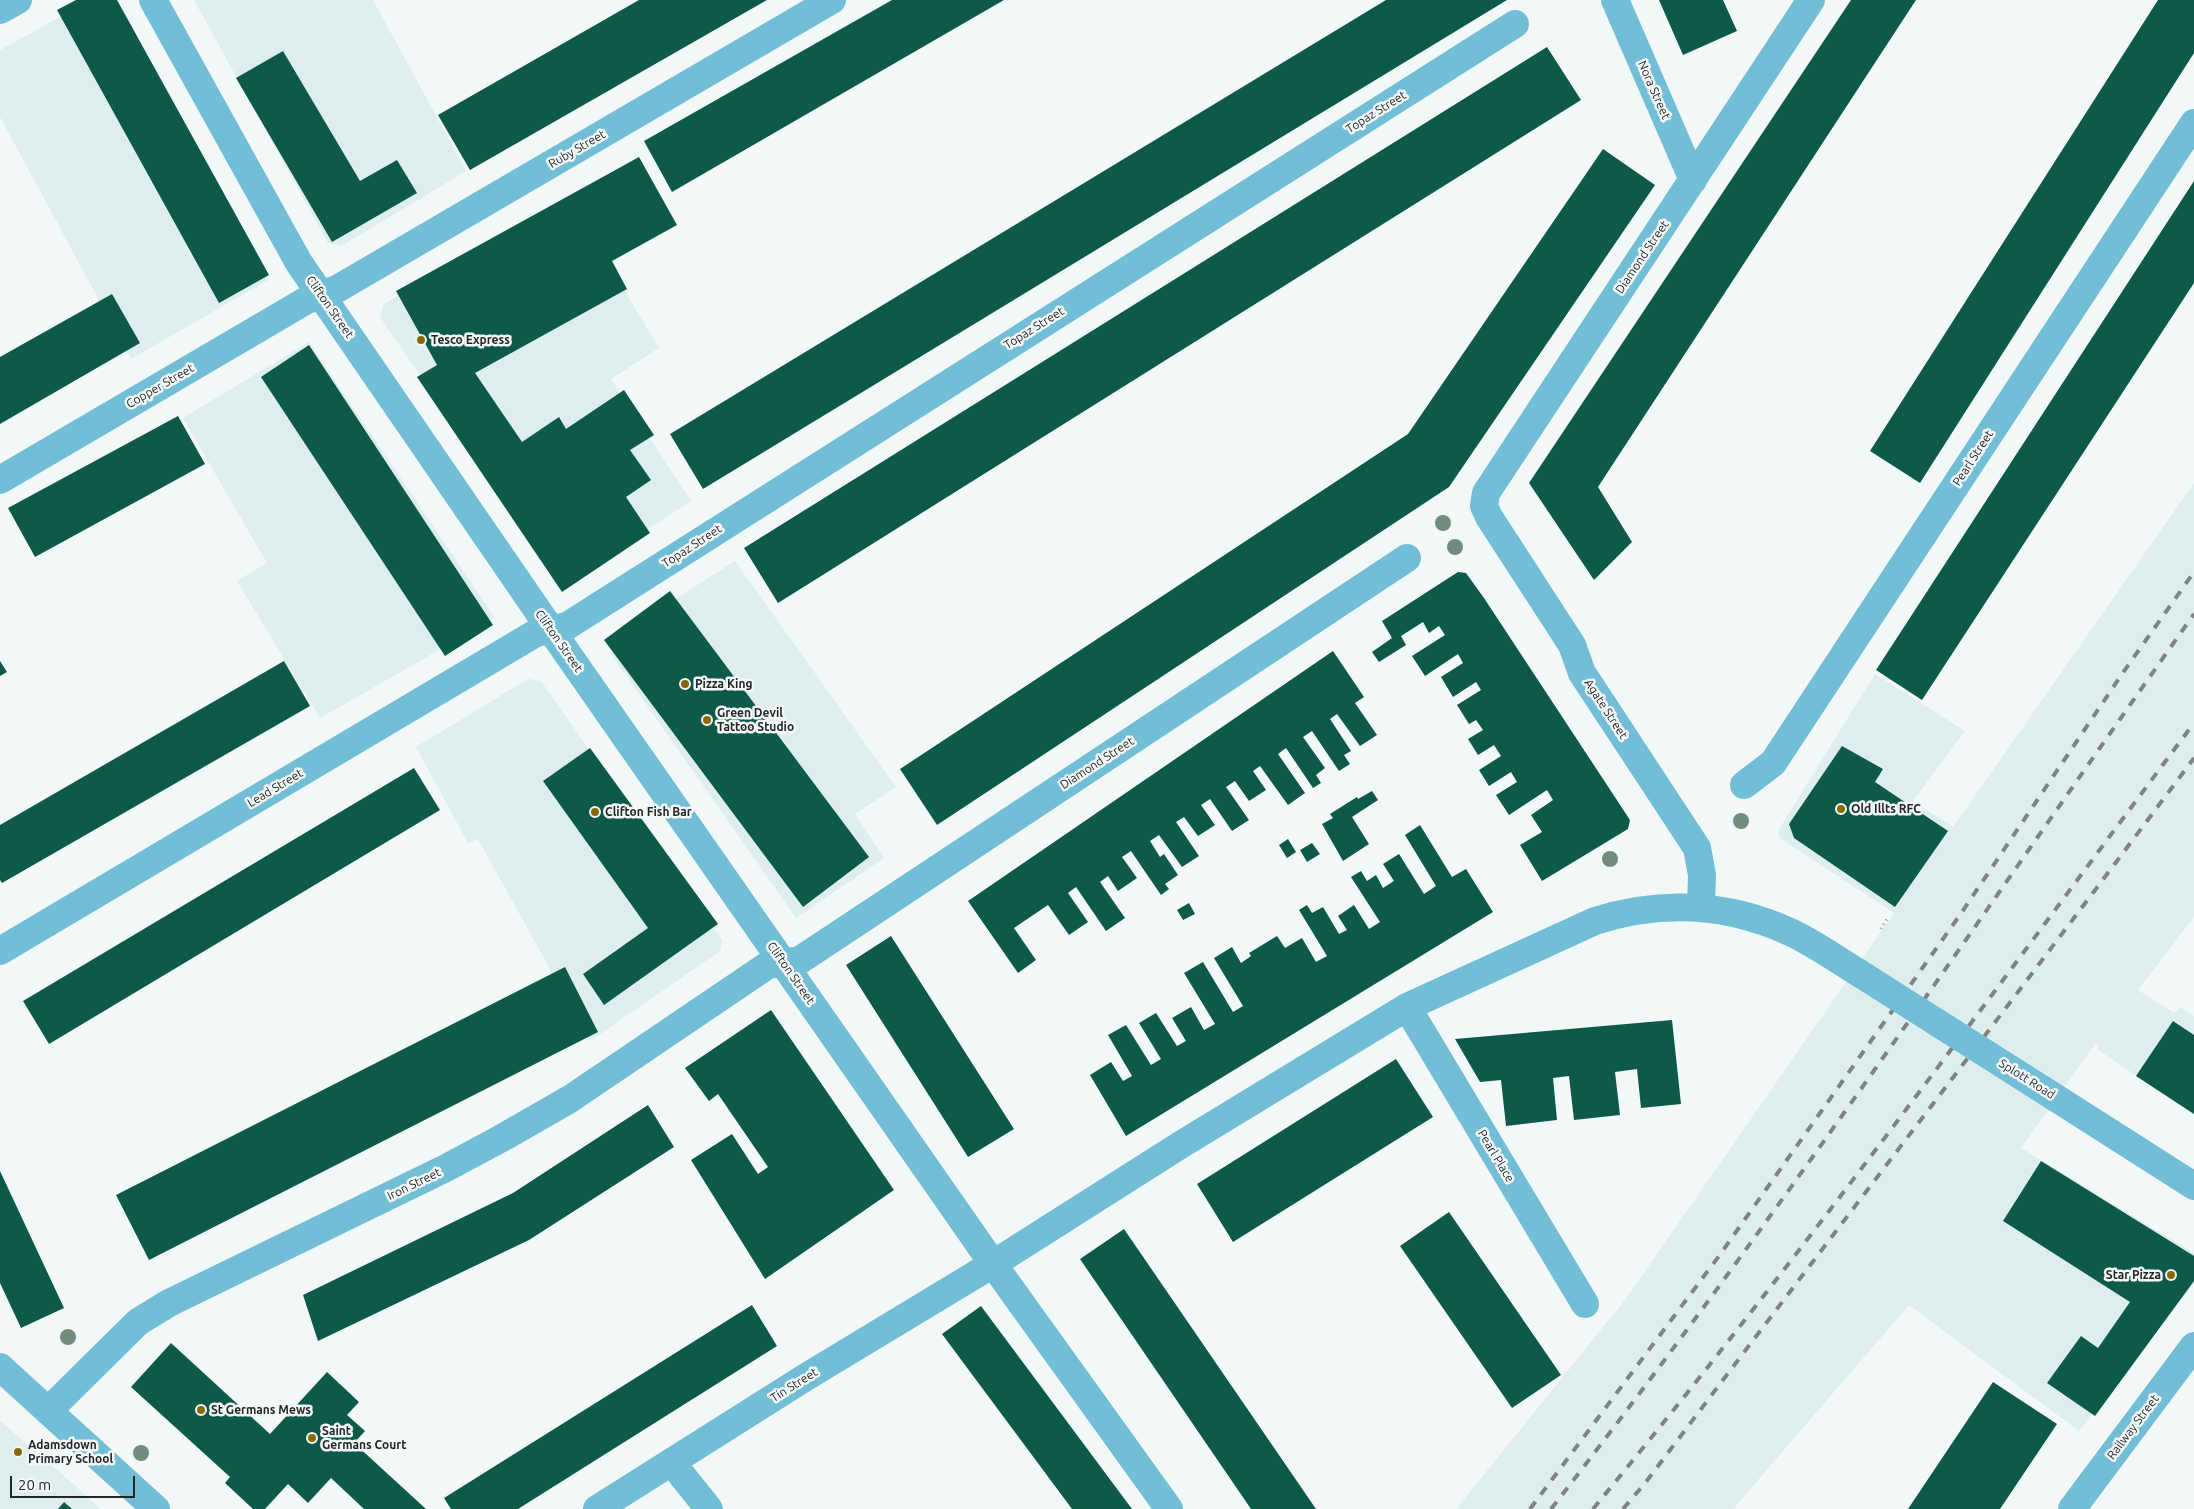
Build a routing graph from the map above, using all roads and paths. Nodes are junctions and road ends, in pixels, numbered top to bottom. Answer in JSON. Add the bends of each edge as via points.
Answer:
{"nodes":[{"id":1,"x":18,"y":0,"type":"edge"},
{"id":2,"x":153,"y":0,"type":"edge"},
{"id":3,"x":832,"y":0,"type":"edge"},
{"id":4,"x":1615,"y":0,"type":"edge"},
{"id":5,"x":1811,"y":0,"type":"edge"},
{"id":6,"x":0,"y":10,"type":"edge"},
{"id":7,"x":1515,"y":24,"type":"dead end"},
{"id":8,"x":2194,"y":123,"type":"edge"},
{"id":9,"x":1693,"y":180,"type":"junction"},
{"id":10,"x":322,"y":296,"type":"junction"},
{"id":11,"x":0,"y":480,"type":"edge"},
{"id":12,"x":1489,"y":518,"type":"joint"},
{"id":13,"x":1407,"y":558,"type":"dead end"},
{"id":14,"x":551,"y":630,"type":"junction"},
{"id":15,"x":1744,"y":785,"type":"dead end"},
{"id":16,"x":1701,"y":907,"type":"junction"},
{"id":17,"x":1887,"y":919,"type":"dead end"},
{"id":18,"x":1881,"y":929,"type":"dead end"},
{"id":19,"x":0,"y":951,"type":"edge"},
{"id":20,"x":784,"y":963,"type":"junction"},
{"id":21,"x":1407,"y":1006,"type":"junction"},
{"id":22,"x":2194,"y":1186,"type":"edge"},
{"id":23,"x":993,"y":1264,"type":"junction"},
{"id":24,"x":1585,"y":1304,"type":"dead end"},
{"id":25,"x":2194,"y":1346,"type":"edge"},
{"id":26,"x":0,"y":1367,"type":"edge"},
{"id":27,"x":49,"y":1410,"type":"junction"},
{"id":28,"x":672,"y":1463,"type":"junction"},
{"id":29,"x":156,"y":1509,"type":"edge"},
{"id":30,"x":597,"y":1509,"type":"edge"},
{"id":31,"x":709,"y":1509,"type":"edge"},
{"id":32,"x":1170,"y":1509,"type":"edge"},
{"id":33,"x":2072,"y":1509,"type":"edge"}],
"edges":[{"from":1,"to":6,"type":"street"},
{"from":2,"to":10,"type":"street","name":"Clifton Street","via":[[299,263]]},
{"from":3,"to":10,"type":"street","name":"Ruby Street"},
{"from":4,"to":9,"type":"street","name":"Nora Street"},
{"from":5,"to":9,"type":"street","name":"Diamond Street"},
{"from":7,"to":14,"type":"street","name":"Topaz Street","via":[[567,626]]},
{"from":8,"to":15,"type":"street","name":"Pearl Street","via":[[1773,763]]},
{"from":9,"to":12,"type":"street","name":"Diamond Street","via":[[1486,493],[1484,506]]},
{"from":10,"to":11,"type":"street","name":"Copper Street","via":[[307,300]]},
{"from":10,"to":14,"type":"street","name":"Clifton Street"},
{"from":12,"to":16,"type":"street","name":"Agate Street","via":[[1572,645],[1582,673],[1697,848],[1702,868]]},
{"from":13,"to":20,"type":"street","name":"Diamond Street","via":[[800,960]]},
{"from":14,"to":19,"type":"street","name":"Lead Street","via":[[536,633]]},
{"from":14,"to":20,"type":"street","name":"Clifton Street"},
{"from":16,"to":21,"type":"street","name":"Splott Road","via":[[1636,910],[1595,921]]},
{"from":16,"to":22,"type":"street","name":"Splott Road","bridge":true,"via":[[1736,912],[1791,933]]},
{"from":17,"to":18,"type":"path"},
{"from":20,"to":23,"type":"street","name":"Clifton Street"},
{"from":20,"to":27,"type":"street","name":"Iron Street","via":[[768,965],[570,1099],[502,1138],[138,1322]]},
{"from":21,"to":23,"type":"street","name":"Tin Street"},
{"from":21,"to":24,"type":"street","name":"Pearl Place"},
{"from":23,"to":28,"type":"street","name":"Tin Street"},
{"from":23,"to":32,"type":"street","name":"Clifton Street"},
{"from":25,"to":33,"type":"street","name":"Railway Street"},
{"from":26,"to":27,"type":"street"},
{"from":27,"to":29,"type":"street"},
{"from":28,"to":30,"type":"street","name":"Tin Street"},
{"from":28,"to":31,"type":"street"}]}
